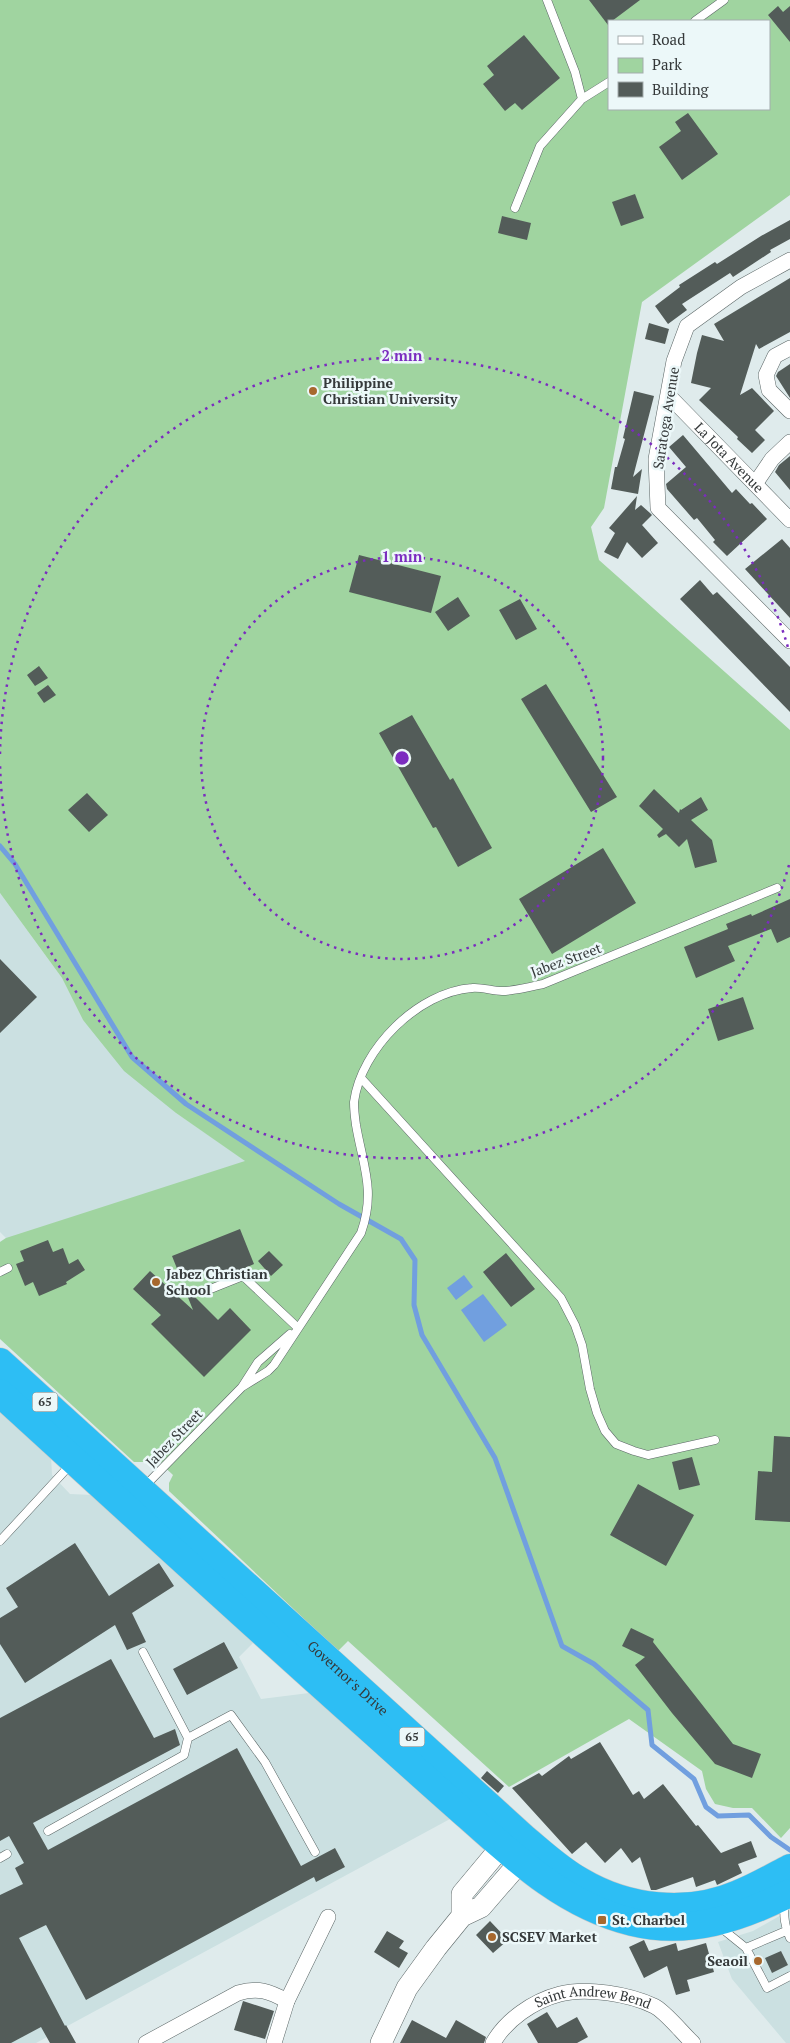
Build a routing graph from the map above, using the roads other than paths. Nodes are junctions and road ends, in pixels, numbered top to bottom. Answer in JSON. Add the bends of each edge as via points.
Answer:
{"nodes":[{"id":1,"x":546,"y":0,"type":"edge"},
{"id":2,"x":724,"y":0,"type":"edge"},
{"id":3,"x":696,"y":20,"type":"edge"},
{"id":4,"x":608,"y":83,"type":"edge"},
{"id":5,"x":582,"y":99,"type":"junction"},
{"id":6,"x":515,"y":208,"type":"dead end"},
{"id":7,"x":790,"y":260,"type":"edge"},
{"id":8,"x":790,"y":348,"type":"edge"},
{"id":9,"x":669,"y":396,"type":"junction"},
{"id":10,"x":790,"y":411,"type":"edge"},
{"id":11,"x":790,"y":442,"type":"edge"},
{"id":12,"x":755,"y":484,"type":"junction"},
{"id":13,"x":790,"y":520,"type":"edge"},
{"id":14,"x":790,"y":641,"type":"edge"},
{"id":15,"x":777,"y":888,"type":"dead end"},
{"id":16,"x":361,"y":1078,"type":"junction"},
{"id":17,"x":8,"y":1268,"type":"dead end"},
{"id":18,"x":0,"y":1272,"type":"edge"},
{"id":19,"x":208,"y":1290,"type":"dead end"},
{"id":20,"x":297,"y":1327,"type":"junction"},
{"id":21,"x":0,"y":1362,"type":"edge"},
{"id":22,"x":242,"y":1387,"type":"junction"},
{"id":23,"x":0,"y":1393,"type":"edge"},
{"id":24,"x":715,"y":1440,"type":"dead end"},
{"id":25,"x":82,"y":1452,"type":"junction"},
{"id":26,"x":133,"y":1498,"type":"junction"},
{"id":27,"x":0,"y":1540,"type":"edge"},
{"id":28,"x":143,"y":1652,"type":"dead end"},
{"id":29,"x":188,"y":1738,"type":"junction"},
{"id":30,"x":48,"y":1831,"type":"dead end"},
{"id":31,"x":516,"y":1849,"type":"junction"},
{"id":32,"x":315,"y":1852,"type":"dead end"},
{"id":33,"x":786,"y":1882,"type":"edge"},
{"id":34,"x":328,"y":1917,"type":"dead end"},
{"id":35,"x":714,"y":1923,"type":"junction"},
{"id":36,"x":788,"y":1935,"type":"edge"},
{"id":37,"x":746,"y":1948,"type":"junction"},
{"id":38,"x":790,"y":1976,"type":"edge"},
{"id":39,"x":287,"y":2001,"type":"junction"},
{"id":40,"x":146,"y":2043,"type":"edge"},
{"id":41,"x":274,"y":2043,"type":"edge"},
{"id":42,"x":381,"y":2043,"type":"edge"},
{"id":43,"x":493,"y":2043,"type":"edge"},
{"id":44,"x":693,"y":2043,"type":"edge"}],
"edges":[{"from":1,"to":5,"type":"lane","via":[[575,72]]},
{"from":2,"to":3,"type":"lane"},
{"from":4,"to":5,"type":"lane"},
{"from":5,"to":6,"type":"lane","via":[[540,146]]},
{"from":7,"to":9,"type":"street","name":"Saratoga Avenue","via":[[740,287],[687,326],[674,361]]},
{"from":8,"to":10,"type":"street","via":[[775,356],[766,375],[769,390]]},
{"from":9,"to":12,"type":"street","name":"La Jota Avenue"},
{"from":9,"to":14,"type":"street","name":"Saratoga Avenue","via":[[656,460],[658,508]]},
{"from":11,"to":12,"type":"street","via":[[772,459]]},
{"from":12,"to":13,"type":"street","name":"La Jota Avenue"},
{"from":15,"to":16,"type":"lane","name":"Jabez Street","via":[[544,984],[504,991],[472,988],[416,1007],[393,1028]]},
{"from":16,"to":20,"type":"lane","name":"Jabez Street","via":[[354,1103],[369,1199],[366,1218],[350,1251]]},
{"from":16,"to":24,"type":"lane","via":[[561,1298],[582,1345],[597,1414],[616,1444],[648,1455]]},
{"from":17,"to":18,"type":"lane"},
{"from":19,"to":20,"type":"lane","via":[[243,1276]]},
{"from":20,"to":22,"type":"lane","name":"Jabez Street","via":[[258,1362]]},
{"from":20,"to":22,"type":"lane","name":"Jabez Street","via":[[274,1365]]},
{"from":21,"to":25,"type":"highway","name":"Governor's Drive","number":"65"},
{"from":22,"to":26,"type":"lane","name":"Jabez Street"},
{"from":23,"to":25,"type":"highway","name":"Governor's Drive","number":"65"},
{"from":25,"to":26,"type":"highway","name":"Governor's Drive","number":"65"},
{"from":25,"to":27,"type":"lane"},
{"from":26,"to":31,"type":"highway","name":"Governor's Drive","number":"65"},
{"from":28,"to":29,"type":"lane"},
{"from":29,"to":30,"type":"lane","via":[[184,1755]]},
{"from":29,"to":32,"type":"lane","via":[[231,1715],[265,1762]]},
{"from":31,"to":33,"type":"highway","name":"Governor's Drive","number":"65","via":[[562,1869],[610,1897],[658,1906],[710,1903]]},
{"from":31,"to":35,"type":"highway","name":"Governor's Drive","number":"65","via":[[550,1885],[587,1906],[656,1928]]},
{"from":31,"to":42,"type":"street","via":[[462,1894],[462,1916],[407,1988]]},
{"from":33,"to":35,"type":"highway","name":"Governor's Drive","number":"65","via":[[745,1914]]},
{"from":33,"to":36,"type":"lane","via":[[784,1909]]},
{"from":34,"to":39,"type":"street"},
{"from":35,"to":37,"type":"lane"},
{"from":36,"to":37,"type":"lane"},
{"from":37,"to":38,"type":"lane","via":[[767,1988]]},
{"from":39,"to":40,"type":"street","via":[[275,1994],[250,1989]]},
{"from":39,"to":41,"type":"street"},
{"from":43,"to":44,"type":"street","name":"Saint Andrew Bend","via":[[501,2029],[527,2008],[560,1994],[597,1992],[628,1996],[656,2006]]}]}
